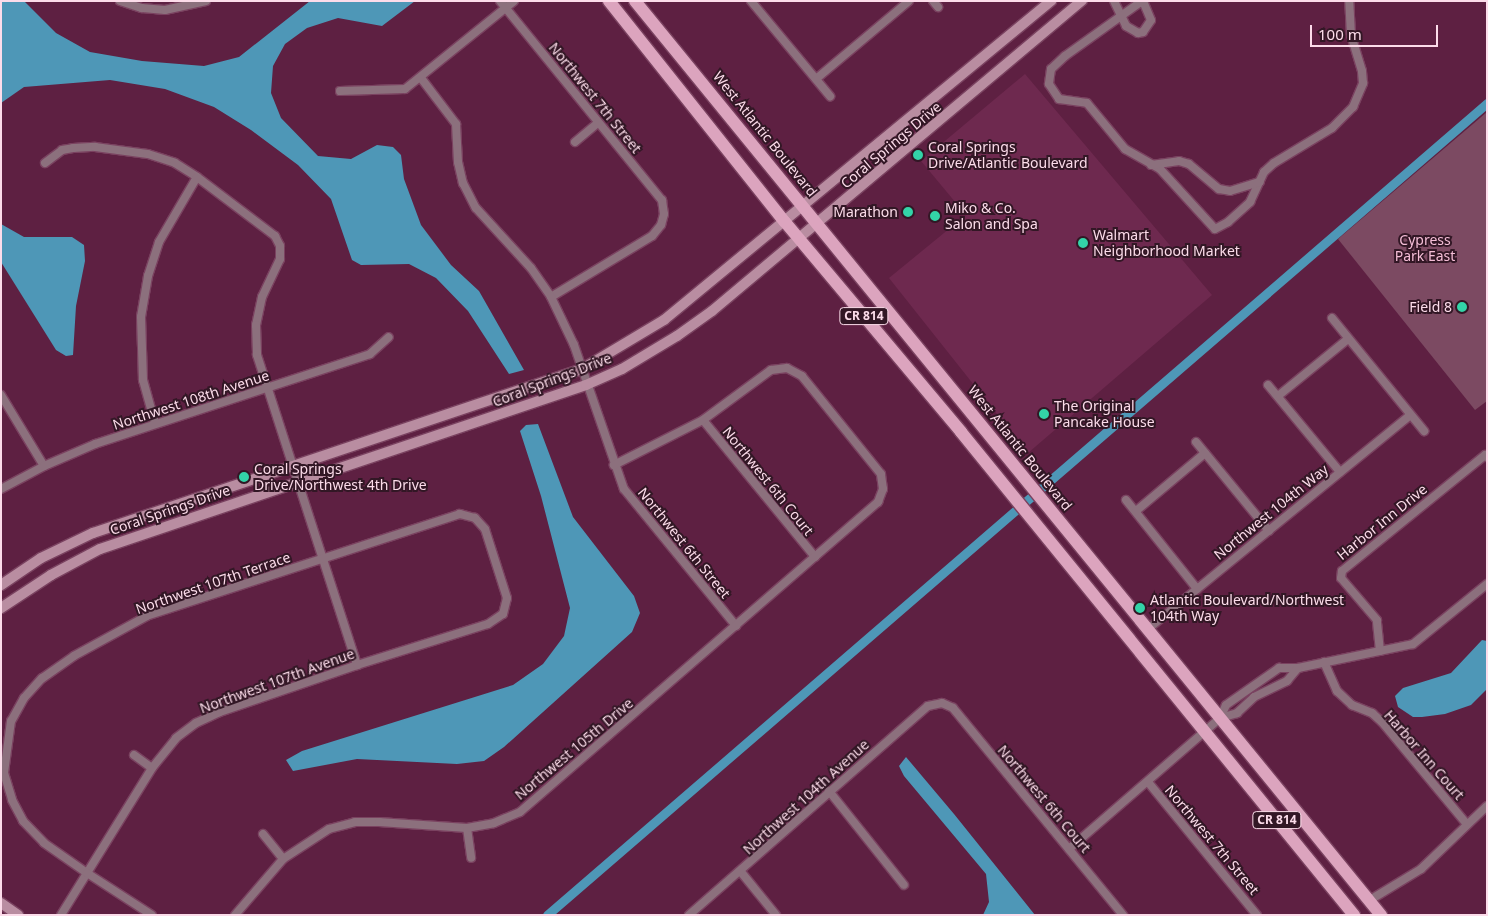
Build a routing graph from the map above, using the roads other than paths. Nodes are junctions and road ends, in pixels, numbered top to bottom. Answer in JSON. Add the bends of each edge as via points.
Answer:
{"nodes":[{"id":1,"x":120,"y":1,"type":"edge"},
{"id":2,"x":206,"y":1,"type":"edge"},
{"id":3,"x":500,"y":1,"type":"edge"},
{"id":4,"x":514,"y":1,"type":"edge"},
{"id":5,"x":608,"y":1,"type":"edge"},
{"id":6,"x":635,"y":1,"type":"edge"},
{"id":7,"x":751,"y":1,"type":"edge"},
{"id":8,"x":909,"y":1,"type":"edge"},
{"id":9,"x":1051,"y":1,"type":"edge"},
{"id":10,"x":1082,"y":1,"type":"edge"},
{"id":11,"x":1114,"y":1,"type":"edge"},
{"id":12,"x":1142,"y":1,"type":"edge"},
{"id":13,"x":1349,"y":1,"type":"edge"},
{"id":14,"x":506,"y":8,"type":"junction"},
{"id":15,"x":1120,"y":16,"type":"junction"},
{"id":16,"x":422,"y":78,"type":"junction"},
{"id":17,"x":816,"y":78,"type":"junction"},
{"id":18,"x":340,"y":91,"type":"dead end"},
{"id":19,"x":830,"y":96,"type":"dead end"},
{"id":20,"x":598,"y":123,"type":"junction"},
{"id":21,"x":575,"y":142,"type":"dead end"},
{"id":22,"x":45,"y":163,"type":"dead end"},
{"id":23,"x":1151,"y":165,"type":"junction"},
{"id":24,"x":197,"y":177,"type":"junction"},
{"id":25,"x":1260,"y":182,"type":"junction"},
{"id":26,"x":804,"y":206,"type":"junction"},
{"id":27,"x":785,"y":222,"type":"junction"},
{"id":28,"x":818,"y":224,"type":"junction"},
{"id":29,"x":800,"y":240,"type":"junction"},
{"id":30,"x":551,"y":297,"type":"junction"},
{"id":31,"x":1332,"y":318,"type":"dead end"},
{"id":32,"x":389,"y":337,"type":"dead end"},
{"id":33,"x":1348,"y":339,"type":"junction"},
{"id":34,"x":582,"y":369,"type":"junction"},
{"id":35,"x":586,"y":385,"type":"junction"},
{"id":36,"x":1268,"y":385,"type":"dead end"},
{"id":37,"x":267,"y":389,"type":"junction"},
{"id":38,"x":1,"y":395,"type":"edge"},
{"id":39,"x":1278,"y":396,"type":"junction"},
{"id":40,"x":1410,"y":415,"type":"junction"},
{"id":41,"x":703,"y":420,"type":"junction"},
{"id":42,"x":155,"y":423,"type":"junction"},
{"id":43,"x":1424,"y":431,"type":"dead end"},
{"id":44,"x":1196,"y":442,"type":"dead end"},
{"id":45,"x":1205,"y":453,"type":"junction"},
{"id":46,"x":1487,"y":457,"type":"edge"},
{"id":47,"x":614,"y":465,"type":"junction"},
{"id":48,"x":44,"y":466,"type":"junction"},
{"id":49,"x":291,"y":466,"type":"junction"},
{"id":50,"x":1340,"y":472,"type":"junction"},
{"id":51,"x":297,"y":482,"type":"junction"},
{"id":52,"x":1,"y":489,"type":"edge"},
{"id":53,"x":1126,"y":500,"type":"dead end"},
{"id":54,"x":1136,"y":511,"type":"junction"},
{"id":55,"x":1269,"y":531,"type":"junction"},
{"id":56,"x":815,"y":557,"type":"junction"},
{"id":57,"x":323,"y":558,"type":"junction"},
{"id":58,"x":1487,"y":584,"type":"edge"},
{"id":59,"x":1,"y":585,"type":"edge"},
{"id":60,"x":1197,"y":589,"type":"junction"},
{"id":61,"x":2,"y":605,"type":"edge"},
{"id":62,"x":503,"y":614,"type":"joint"},
{"id":63,"x":736,"y":626,"type":"junction"},
{"id":64,"x":1148,"y":629,"type":"junction"},
{"id":65,"x":1380,"y":651,"type":"junction"},
{"id":66,"x":1324,"y":662,"type":"junction"},
{"id":67,"x":357,"y":665,"type":"junction"},
{"id":68,"x":1298,"y":668,"type":"junction"},
{"id":69,"x":1247,"y":689,"type":"junction"},
{"id":70,"x":1254,"y":696,"type":"junction"},
{"id":71,"x":942,"y":703,"type":"joint"},
{"id":72,"x":1220,"y":718,"type":"junction"},
{"id":73,"x":1205,"y":732,"type":"junction"},
{"id":74,"x":134,"y":755,"type":"dead end"},
{"id":75,"x":152,"y":768,"type":"junction"},
{"id":76,"x":3,"y":773,"type":"edge"},
{"id":77,"x":1148,"y":782,"type":"junction"},
{"id":78,"x":829,"y":791,"type":"junction"},
{"id":79,"x":1487,"y":806,"type":"edge"},
{"id":80,"x":1466,"y":823,"type":"junction"},
{"id":81,"x":467,"y":828,"type":"junction"},
{"id":82,"x":263,"y":834,"type":"dead end"},
{"id":83,"x":1069,"y":849,"type":"junction"},
{"id":84,"x":471,"y":858,"type":"dead end"},
{"id":85,"x":284,"y":859,"type":"junction"},
{"id":86,"x":741,"y":872,"type":"junction"},
{"id":87,"x":87,"y":873,"type":"junction"},
{"id":88,"x":904,"y":885,"type":"dead end"},
{"id":89,"x":1370,"y":900,"type":"junction"},
{"id":90,"x":1,"y":903,"type":"edge"},
{"id":91,"x":1,"y":910,"type":"edge"},
{"id":92,"x":8,"y":915,"type":"edge"},
{"id":93,"x":18,"y":915,"type":"edge"},
{"id":94,"x":61,"y":915,"type":"edge"},
{"id":95,"x":152,"y":915,"type":"edge"},
{"id":96,"x":236,"y":915,"type":"edge"},
{"id":97,"x":689,"y":915,"type":"edge"},
{"id":98,"x":776,"y":915,"type":"edge"},
{"id":99,"x":1123,"y":915,"type":"edge"},
{"id":100,"x":1257,"y":915,"type":"edge"},
{"id":101,"x":1354,"y":915,"type":"edge"},
{"id":102,"x":1381,"y":915,"type":"edge"}],
"edges":[{"from":1,"to":2,"type":"street","via":[[142,8],[165,10]]},
{"from":3,"to":14,"type":"street","name":"Northwest 7th Street"},
{"from":4,"to":14,"type":"street"},
{"from":5,"to":27,"type":"main road","number":"CR 814"},
{"from":6,"to":26,"type":"main road","name":"West Atlantic Boulevard","number":"CR 814"},
{"from":7,"to":17,"type":"street"},
{"from":8,"to":17,"type":"street"},
{"from":9,"to":26,"type":"main road","name":"Coral Springs Drive"},
{"from":10,"to":28,"type":"main road","name":"Coral Springs Drive"},
{"from":11,"to":15,"type":"street"},
{"from":12,"to":15,"type":"street"},
{"from":12,"to":15,"type":"street","via":[[1152,20],[1143,32],[1131,30]]},
{"from":13,"to":25,"type":"street","via":[[1351,35],[1362,71],[1359,96],[1344,119],[1288,152],[1264,172]]},
{"from":14,"to":16,"type":"street"},
{"from":14,"to":20,"type":"street","name":"Northwest 7th Street"},
{"from":15,"to":23,"type":"street","via":[[1058,62],[1051,69],[1049,84],[1059,99],[1087,102],[1125,148]]},
{"from":16,"to":18,"type":"street","via":[[405,89]]},
{"from":16,"to":30,"type":"street","name":"Northwest 6th Street","via":[[456,124],[463,183],[476,208],[521,256]]},
{"from":17,"to":19,"type":"street"},
{"from":20,"to":21,"type":"street"},
{"from":20,"to":30,"type":"street","name":"Northwest 7th Street","via":[[662,200],[662,225],[652,236]]},
{"from":22,"to":24,"type":"street","via":[[62,150],[72,148],[120,149],[175,164]]},
{"from":23,"to":25,"type":"street","via":[[1179,160],[1190,164],[1219,189],[1230,191]]},
{"from":23,"to":25,"type":"street","via":[[1160,169],[1215,229],[1250,202]]},
{"from":24,"to":37,"type":"street","via":[[275,236],[280,246],[280,259],[262,297],[256,325],[256,355]]},
{"from":24,"to":42,"type":"street","via":[[159,242],[148,276],[141,316],[143,380]]},
{"from":26,"to":27,"type":"main road","name":"Coral Springs Drive"},
{"from":26,"to":28,"type":"main road","name":"West Atlantic Boulevard","number":"CR 814"},
{"from":27,"to":29,"type":"main road","number":"CR 814"},
{"from":27,"to":34,"type":"main road","name":"Coral Springs Drive","via":[[664,320]]},
{"from":28,"to":29,"type":"main road","name":"Coral Springs Drive"},
{"from":28,"to":64,"type":"main road","name":"West Atlantic Boulevard","number":"CR 814"},
{"from":29,"to":35,"type":"main road","name":"Coral Springs Drive","via":[[677,336]]},
{"from":29,"to":73,"type":"main road","number":"CR 814"},
{"from":30,"to":34,"type":"street","name":"Northwest 6th Street"},
{"from":31,"to":33,"type":"street"},
{"from":32,"to":37,"type":"street","name":"Northwest 108th Avenue","via":[[370,354]]},
{"from":33,"to":39,"type":"street"},
{"from":33,"to":40,"type":"street"},
{"from":34,"to":35,"type":"street","name":"Northwest 6th Street"},
{"from":34,"to":49,"type":"main road","name":"Coral Springs Drive"},
{"from":35,"to":47,"type":"street","name":"Northwest 6th Street"},
{"from":35,"to":51,"type":"main road","name":"Coral Springs Drive"},
{"from":36,"to":39,"type":"street"},
{"from":37,"to":42,"type":"street","name":"Northwest 108th Avenue"},
{"from":37,"to":49,"type":"street"},
{"from":38,"to":48,"type":"street"},
{"from":39,"to":50,"type":"street"},
{"from":40,"to":43,"type":"street"},
{"from":40,"to":50,"type":"street","name":"Northwest 104th Way"},
{"from":41,"to":47,"type":"street"},
{"from":41,"to":56,"type":"street","name":"Northwest 6th Court"},
{"from":41,"to":56,"type":"street","name":"Northwest 105th Drive","via":[[771,370],[787,368],[802,376],[881,474],[883,489],[878,502]]},
{"from":42,"to":48,"type":"street","name":"Northwest 108th Avenue"},
{"from":44,"to":45,"type":"street"},
{"from":45,"to":54,"type":"street"},
{"from":45,"to":55,"type":"street"},
{"from":46,"to":65,"type":"street","name":"Harbor Inn Drive","via":[[1485,455],[1342,571],[1341,578],[1377,620]]},
{"from":47,"to":63,"type":"street","name":"Northwest 6th Street","via":[[624,489],[642,513]]},
{"from":48,"to":52,"type":"street","name":"Northwest 108th Avenue"},
{"from":49,"to":51,"type":"street"},
{"from":49,"to":59,"type":"main road","name":"Coral Springs Drive","via":[[94,534],[41,558]]},
{"from":50,"to":55,"type":"street","name":"Northwest 104th Way"},
{"from":51,"to":57,"type":"street"},
{"from":51,"to":61,"type":"main road","name":"Coral Springs Drive","via":[[100,549]]},
{"from":53,"to":54,"type":"street"},
{"from":54,"to":60,"type":"street"},
{"from":55,"to":60,"type":"street","name":"Northwest 104th Way"},
{"from":56,"to":63,"type":"street","name":"Northwest 105th Drive"},
{"from":57,"to":62,"type":"street","name":"Northwest 107th Terrace","via":[[460,514],[475,518],[485,529],[507,598]]},
{"from":57,"to":67,"type":"street"},
{"from":57,"to":76,"type":"street","name":"Northwest 107th Terrace","via":[[148,616],[109,635],[58,667],[30,692],[10,721]]},
{"from":58,"to":65,"type":"street","via":[[1413,644]]},
{"from":60,"to":64,"type":"street","name":"Northwest 104th Way"},
{"from":62,"to":67,"type":"street","name":"Northwest 107th Avenue","via":[[488,624]]},
{"from":63,"to":81,"type":"street","name":"Northwest 105th Drive","via":[[528,806],[494,823]]},
{"from":64,"to":72,"type":"main road","name":"West Atlantic Boulevard","number":"CR 814"},
{"from":65,"to":66,"type":"street"},
{"from":66,"to":68,"type":"street"},
{"from":66,"to":80,"type":"street","name":"Harbor Inn Court","via":[[1337,691],[1352,705],[1372,713],[1382,722]]},
{"from":67,"to":75,"type":"street","name":"Northwest 107th Avenue","via":[[196,723],[176,738]]},
{"from":68,"to":69,"type":"street","via":[[1279,668]]},
{"from":68,"to":70,"type":"street","via":[[1287,681]]},
{"from":69,"to":70,"type":"street"},
{"from":69,"to":72,"type":"street","via":[[1226,705]]},
{"from":70,"to":72,"type":"street","via":[[1237,713]]},
{"from":71,"to":78,"type":"street","name":"Northwest 104th Avenue","via":[[928,706]]},
{"from":71,"to":83,"type":"street","name":"Northwest 6th Court","via":[[953,708]]},
{"from":72,"to":73,"type":"street"},
{"from":72,"to":89,"type":"main road","name":"West Atlantic Boulevard","number":"CR 814"},
{"from":73,"to":77,"type":"street"},
{"from":73,"to":101,"type":"main road","number":"CR 814"},
{"from":74,"to":75,"type":"street"},
{"from":75,"to":87,"type":"street","name":"Northwest 107th Avenue"},
{"from":76,"to":87,"type":"street","via":[[23,821],[44,843]]},
{"from":77,"to":83,"type":"street"},
{"from":77,"to":100,"type":"street","name":"Northwest 7th Street"},
{"from":78,"to":86,"type":"street","name":"Northwest 104th Avenue"},
{"from":78,"to":88,"type":"street"},
{"from":79,"to":80,"type":"street"},
{"from":80,"to":89,"type":"street","via":[[1421,868]]},
{"from":81,"to":84,"type":"street"},
{"from":81,"to":85,"type":"street","name":"Northwest 105th Drive","via":[[355,822],[329,829]]},
{"from":82,"to":85,"type":"street"},
{"from":83,"to":99,"type":"street","name":"Northwest 6th Court"},
{"from":85,"to":96,"type":"street","name":"Northwest 105th Drive"},
{"from":86,"to":97,"type":"street","name":"Northwest 104th Avenue"},
{"from":86,"to":98,"type":"street"},
{"from":87,"to":94,"type":"street","name":"Northwest 107th Avenue"},
{"from":87,"to":95,"type":"street"},
{"from":89,"to":102,"type":"main road","name":"West Atlantic Boulevard","number":"CR 814"},
{"from":90,"to":93,"type":"main road"},
{"from":91,"to":92,"type":"main road"}]}
